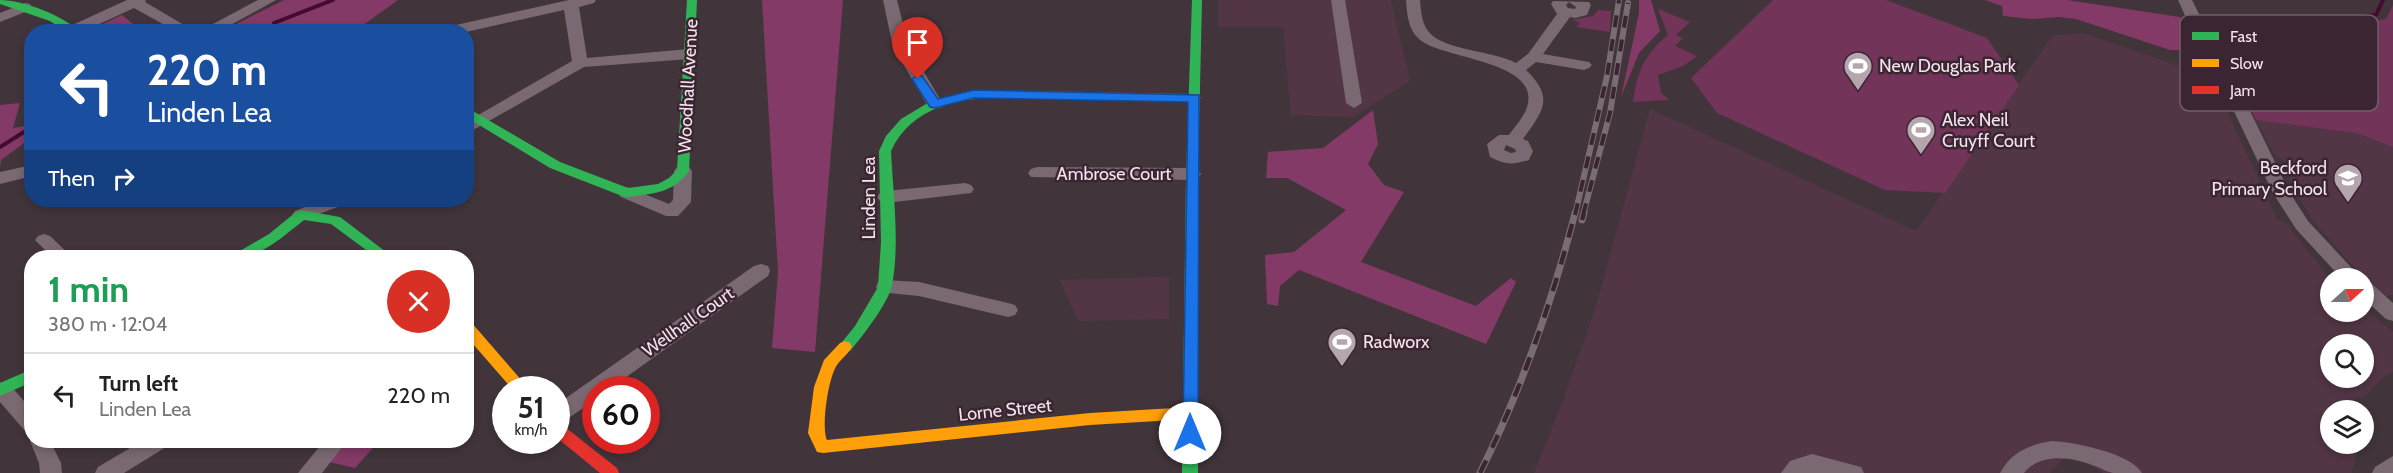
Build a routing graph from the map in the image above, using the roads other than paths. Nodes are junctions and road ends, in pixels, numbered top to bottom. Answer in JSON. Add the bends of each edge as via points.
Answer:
{"nodes":[{"id":1,"x":0,"y":0,"type":"edge"},
{"id":2,"x":269,"y":0,"type":"edge"},
{"id":3,"x":588,"y":0,"type":"edge"},
{"id":4,"x":692,"y":0,"type":"edge"},
{"id":5,"x":890,"y":0,"type":"edge"},
{"id":6,"x":1197,"y":0,"type":"edge"},
{"id":7,"x":1338,"y":0,"type":"edge"},
{"id":8,"x":1413,"y":0,"type":"edge"},
{"id":9,"x":2185,"y":0,"type":"edge"},
{"id":10,"x":137,"y":1,"type":"edge"},
{"id":11,"x":1565,"y":3,"type":"edge"},
{"id":12,"x":571,"y":4,"type":"junction"},
{"id":13,"x":25,"y":7,"type":"junction"},
{"id":14,"x":2192,"y":15,"type":"edge"},
{"id":15,"x":0,"y":18,"type":"edge"},
{"id":16,"x":60,"y":24,"type":"edge"},
{"id":17,"x":89,"y":24,"type":"edge"},
{"id":18,"x":176,"y":24,"type":"edge"},
{"id":19,"x":221,"y":24,"type":"edge"},
{"id":20,"x":474,"y":25,"type":"edge"},
{"id":21,"x":689,"y":54,"type":"junction"},
{"id":22,"x":1533,"y":57,"type":"junction"},
{"id":23,"x":580,"y":63,"type":"junction"},
{"id":24,"x":1584,"y":66,"type":"dead end"},
{"id":25,"x":1517,"y":70,"type":"junction"},
{"id":26,"x":1195,"y":98,"type":"junction"},
{"id":27,"x":1354,"y":103,"type":"dead end"},
{"id":28,"x":935,"y":104,"type":"junction"},
{"id":29,"x":2242,"y":111,"type":"edge"},
{"id":30,"x":474,"y":116,"type":"edge"},
{"id":31,"x":482,"y":120,"type":"junction"},
{"id":32,"x":474,"y":124,"type":"edge"},
{"id":33,"x":1514,"y":140,"type":"dead end"},
{"id":34,"x":683,"y":171,"type":"junction"},
{"id":35,"x":24,"y":172,"type":"edge"},
{"id":36,"x":1037,"y":173,"type":"dead end"},
{"id":37,"x":1192,"y":174,"type":"junction"},
{"id":38,"x":0,"y":178,"type":"edge"},
{"id":39,"x":966,"y":188,"type":"dead end"},
{"id":40,"x":627,"y":193,"type":"junction"},
{"id":41,"x":886,"y":197,"type":"junction"},
{"id":42,"x":297,"y":207,"type":"edge"},
{"id":43,"x":44,"y":240,"type":"dead end"},
{"id":44,"x":55,"y":250,"type":"edge"},
{"id":45,"x":252,"y":250,"type":"edge"},
{"id":46,"x":376,"y":250,"type":"edge"},
{"id":47,"x":2343,"y":268,"type":"edge"},
{"id":48,"x":761,"y":271,"type":"dead end"},
{"id":49,"x":885,"y":287,"type":"junction"},
{"id":50,"x":2374,"y":297,"type":"edge"},
{"id":51,"x":1007,"y":311,"type":"dead end"},
{"id":52,"x":2393,"y":314,"type":"edge"},
{"id":53,"x":474,"y":335,"type":"edge"},
{"id":54,"x":510,"y":376,"type":"edge"},
{"id":55,"x":24,"y":379,"type":"edge"},
{"id":56,"x":1,"y":390,"type":"edge"},
{"id":57,"x":570,"y":406,"type":"edge"},
{"id":58,"x":1191,"y":413,"type":"junction"},
{"id":59,"x":24,"y":415,"type":"edge"},
{"id":60,"x":570,"y":440,"type":"edge"},
{"id":61,"x":823,"y":447,"type":"joint"},
{"id":62,"x":43,"y":448,"type":"edge"},
{"id":63,"x":147,"y":448,"type":"edge"},
{"id":64,"x":330,"y":448,"type":"edge"},
{"id":65,"x":2068,"y":451,"type":"junction"},
{"id":66,"x":2393,"y":465,"type":"edge"},
{"id":67,"x":51,"y":473,"type":"edge"},
{"id":68,"x":106,"y":473,"type":"edge"},
{"id":69,"x":309,"y":473,"type":"edge"},
{"id":70,"x":610,"y":473,"type":"edge"},
{"id":71,"x":1190,"y":473,"type":"edge"},
{"id":72,"x":1792,"y":473,"type":"edge"},
{"id":73,"x":1853,"y":473,"type":"edge"},
{"id":74,"x":2011,"y":473,"type":"edge"},
{"id":75,"x":2106,"y":473,"type":"edge"},
{"id":76,"x":2131,"y":473,"type":"edge"},
{"id":77,"x":2384,"y":473,"type":"edge"}],
"edges":[{"from":1,"to":13,"type":"street"},
{"from":2,"to":19,"type":"street"},
{"from":3,"to":12,"type":"street"},
{"from":4,"to":21,"type":"street","name":"Woodhall Avenue"},
{"from":5,"to":28,"type":"street","via":[[901,47]]},
{"from":6,"to":26,"type":"street"},
{"from":7,"to":27,"type":"street"},
{"from":8,"to":25,"type":"street","via":[[1417,26],[1425,37],[1449,48],[1504,62]]},
{"from":9,"to":14,"type":"street"},
{"from":10,"to":17,"type":"street"},
{"from":10,"to":18,"type":"street"},
{"from":11,"to":22,"type":"street"},
{"from":12,"to":20,"type":"street"},
{"from":12,"to":23,"type":"street"},
{"from":13,"to":15,"type":"street"},
{"from":13,"to":16,"type":"street"},
{"from":21,"to":23,"type":"street"},
{"from":21,"to":34,"type":"street","name":"Woodhall Avenue"},
{"from":22,"to":24,"type":"street"},
{"from":22,"to":25,"type":"street"},
{"from":23,"to":31,"type":"street"},
{"from":25,"to":33,"type":"street","via":[[1534,88],[1536,106]]},
{"from":26,"to":28,"type":"street","name":"Linden Lea","via":[[974,94]]},
{"from":26,"to":37,"type":"street"},
{"from":28,"to":41,"type":"street","name":"Linden Lea","via":[[905,122],[892,136],[885,151]]},
{"from":29,"to":47,"type":"street","via":[[2302,225]]},
{"from":30,"to":31,"type":"street"},
{"from":31,"to":32,"type":"street"},
{"from":31,"to":40,"type":"street","via":[[555,165]]},
{"from":34,"to":40,"type":"street","name":"Woodhall Avenue","via":[[668,184],[646,192]]},
{"from":34,"to":40,"type":"street","name":"Woodhall Avenue","via":[[682,202],[672,212]]},
{"from":35,"to":38,"type":"street"},
{"from":36,"to":37,"type":"street","name":"Ambrose Court"},
{"from":37,"to":58,"type":"street"},
{"from":39,"to":41,"type":"street"},
{"from":41,"to":49,"type":"street","name":"Linden Lea"},
{"from":42,"to":45,"type":"street","via":[[274,237]]},
{"from":42,"to":46,"type":"street","via":[[335,220]]},
{"from":43,"to":44,"type":"street"},
{"from":48,"to":57,"type":"street","name":"Wellhall Court"},
{"from":49,"to":51,"type":"street","via":[[919,290]]},
{"from":49,"to":61,"type":"street","name":"Linden Lea","via":[[860,330],[829,364],[816,433]]},
{"from":50,"to":52,"type":"street"},
{"from":53,"to":54,"type":"street"},
{"from":55,"to":56,"type":"street"},
{"from":56,"to":59,"type":"street"},
{"from":58,"to":61,"type":"street","name":"Lorne Street"},
{"from":58,"to":71,"type":"street"},
{"from":60,"to":70,"type":"street"},
{"from":62,"to":67,"type":"street"},
{"from":63,"to":68,"type":"street"},
{"from":64,"to":69,"type":"street"},
{"from":65,"to":74,"type":"street","via":[[2030,453]]},
{"from":65,"to":75,"type":"street"},
{"from":65,"to":76,"type":"street","via":[[2103,458]]},
{"from":66,"to":77,"type":"street"},
{"from":72,"to":73,"type":"street","via":[[1809,462]]}]}
